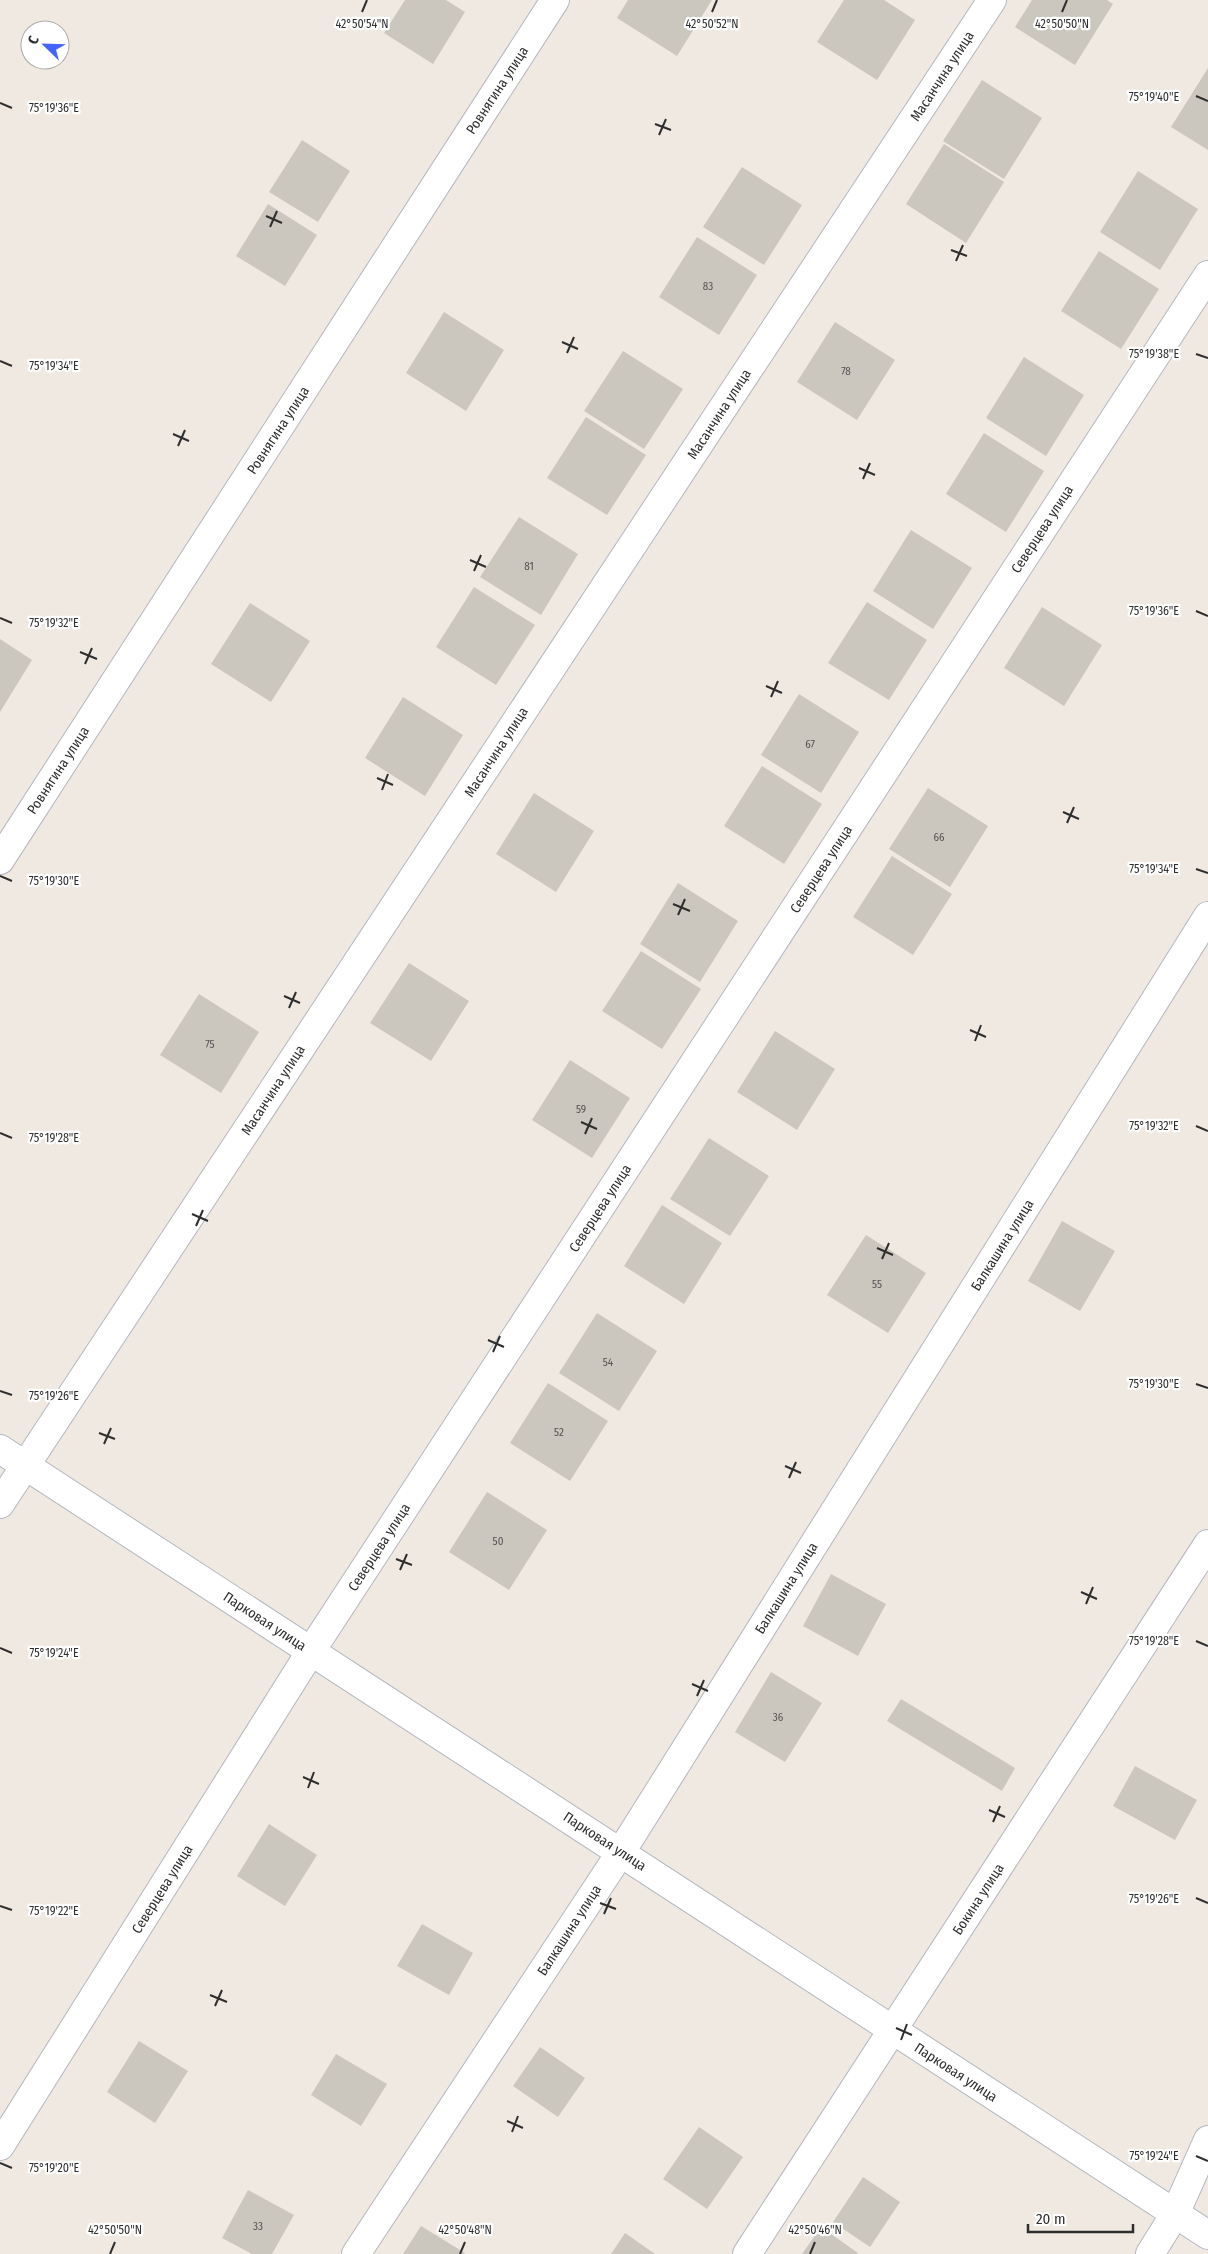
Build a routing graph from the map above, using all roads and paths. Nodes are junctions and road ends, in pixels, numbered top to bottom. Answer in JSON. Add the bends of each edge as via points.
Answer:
{"nodes":[{"id":1,"x":555,"y":0,"type":"edge"},
{"id":2,"x":992,"y":0,"type":"edge"},
{"id":3,"x":1208,"y":275,"type":"edge"},
{"id":4,"x":0,"y":860,"type":"edge"},
{"id":5,"x":1208,"y":916,"type":"edge"},
{"id":6,"x":0,"y":1449,"type":"edge"},
{"id":7,"x":25,"y":1465,"type":"junction"},
{"id":8,"x":0,"y":1504,"type":"edge"},
{"id":9,"x":1208,"y":1544,"type":"edge"},
{"id":10,"x":311,"y":1651,"type":"junction"},
{"id":11,"x":621,"y":1852,"type":"junction"},
{"id":12,"x":893,"y":2031,"type":"junction"},
{"id":13,"x":1208,"y":2140,"type":"edge"},
{"id":14,"x":0,"y":2146,"type":"edge"},
{"id":15,"x":1175,"y":2214,"type":"junction"},
{"id":16,"x":1208,"y":2235,"type":"edge"},
{"id":17,"x":356,"y":2254,"type":"edge"},
{"id":18,"x":747,"y":2254,"type":"edge"},
{"id":19,"x":1150,"y":2254,"type":"edge"}],
"edges":[{"from":1,"to":4,"type":"street","name":"Ровнягина улица"},
{"from":2,"to":7,"type":"street","name":"Масанчина улица"},
{"from":3,"to":10,"type":"street","name":"Северцева улица"},
{"from":5,"to":11,"type":"street","name":"Балкашина улица"},
{"from":6,"to":7,"type":"street","name":"Парковая улица"},
{"from":7,"to":8,"type":"street","name":"Масанчина улица"},
{"from":7,"to":10,"type":"street","name":"Парковая улица"},
{"from":9,"to":12,"type":"street","name":"Бокина улица"},
{"from":10,"to":11,"type":"street","name":"Парковая улица"},
{"from":10,"to":14,"type":"street","name":"Северцева улица"},
{"from":11,"to":12,"type":"street","name":"Парковая улица"},
{"from":11,"to":17,"type":"street","name":"Балкашина улица"},
{"from":12,"to":15,"type":"street","name":"Парковая улица"},
{"from":12,"to":18,"type":"street","name":"Бокина улица"},
{"from":13,"to":15,"type":"street"},
{"from":15,"to":16,"type":"street","name":"Парковая улица"},
{"from":15,"to":19,"type":"street"}]}
